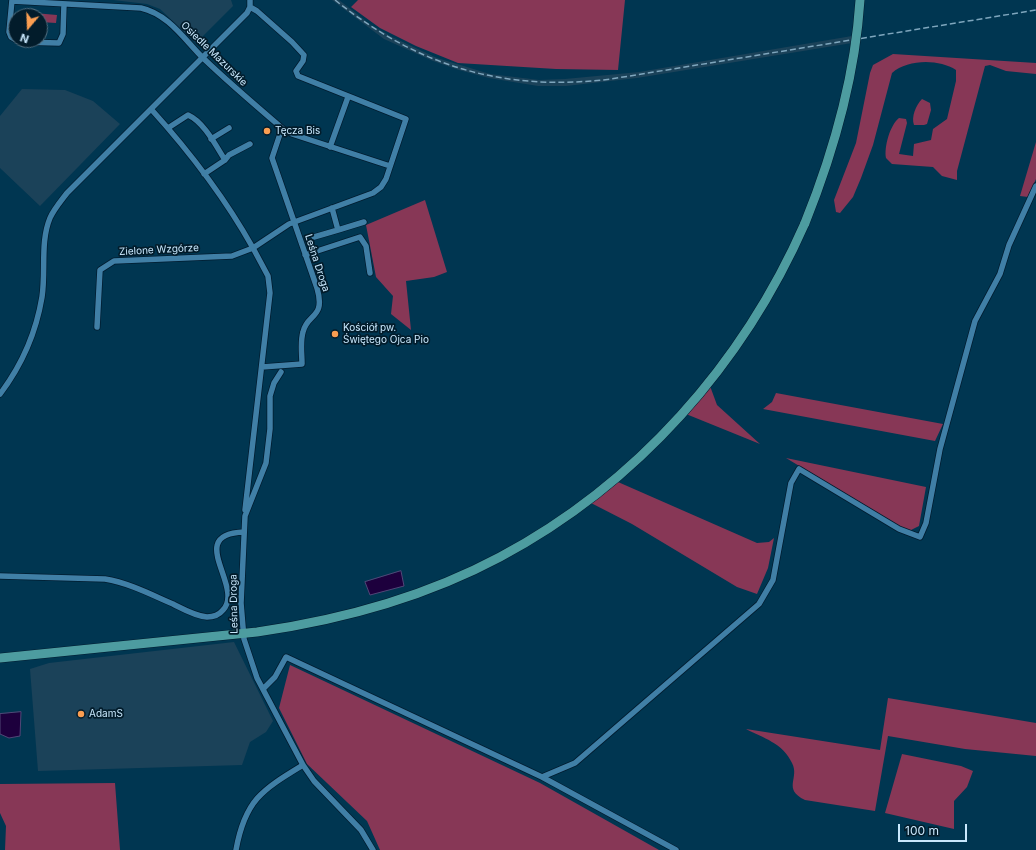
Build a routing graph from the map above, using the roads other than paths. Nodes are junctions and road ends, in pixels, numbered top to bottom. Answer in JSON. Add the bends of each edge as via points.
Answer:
{"nodes":[{"id":1,"x":12,"y":0,"type":"edge"},
{"id":2,"x":250,"y":0,"type":"edge"},
{"id":3,"x":860,"y":0,"type":"edge"},
{"id":4,"x":64,"y":4,"type":"junction"},
{"id":5,"x":250,"y":7,"type":"junction"},
{"id":6,"x":203,"y":57,"type":"junction"},
{"id":7,"x":348,"y":97,"type":"junction"},
{"id":8,"x":150,"y":109,"type":"junction"},
{"id":9,"x":168,"y":128,"type":"junction"},
{"id":10,"x":229,"y":128,"type":"dead end"},
{"id":11,"x":282,"y":128,"type":"junction"},
{"id":12,"x":211,"y":139,"type":"junction"},
{"id":13,"x":250,"y":144,"type":"dead end"},
{"id":14,"x":330,"y":147,"type":"junction"},
{"id":15,"x":225,"y":160,"type":"junction"},
{"id":16,"x":390,"y":166,"type":"junction"},
{"id":17,"x":204,"y":174,"type":"junction"},
{"id":18,"x":1036,"y":186,"type":"edge"},
{"id":19,"x":332,"y":208,"type":"junction"},
{"id":20,"x":294,"y":222,"type":"junction"},
{"id":21,"x":364,"y":222,"type":"dead end"},
{"id":22,"x":338,"y":230,"type":"junction"},
{"id":23,"x":314,"y":238,"type":"dead end"},
{"id":24,"x":253,"y":248,"type":"junction"},
{"id":25,"x":305,"y":255,"type":"junction"},
{"id":26,"x":370,"y":273,"type":"dead end"},
{"id":27,"x":97,"y":327,"type":"dead end"},
{"id":28,"x":262,"y":367,"type":"junction"},
{"id":29,"x":281,"y":372,"type":"dead end"},
{"id":30,"x":0,"y":394,"type":"edge"},
{"id":31,"x":245,"y":516,"type":"junction"},
{"id":32,"x":244,"y":532,"type":"junction"},
{"id":33,"x":0,"y":576,"type":"edge"},
{"id":34,"x":243,"y":636,"type":"junction"},
{"id":35,"x":1,"y":658,"type":"edge"},
{"id":36,"x":262,"y":689,"type":"junction"},
{"id":37,"x":303,"y":765,"type":"junction"},
{"id":38,"x":542,"y":777,"type":"junction"},
{"id":39,"x":236,"y":850,"type":"edge"},
{"id":40,"x":373,"y":850,"type":"edge"},
{"id":41,"x":676,"y":850,"type":"edge"}],
"edges":[{"from":1,"to":4,"type":"street","name":"Osiedle Mazurskie"},
{"from":1,"to":4,"type":"street","via":[[9,32],[11,37],[20,42],[59,43],[63,34]]},
{"from":2,"to":5,"type":"street"},
{"from":3,"to":34,"type":"main road","bridge":true,"via":[[854,53],[843,111],[832,152],[805,223],[778,281],[751,326],[725,363],[670,427],[621,474],[589,499],[538,535],[485,564],[424,590],[372,608]]},
{"from":4,"to":6,"type":"street","name":"Osiedle Mazurskie","via":[[148,10],[162,17]]},
{"from":5,"to":6,"type":"street"},
{"from":5,"to":7,"type":"street","via":[[304,55],[296,72],[298,76]]},
{"from":6,"to":8,"type":"street"},
{"from":6,"to":11,"type":"street","name":"Osiedle Mazurskie"},
{"from":7,"to":14,"type":"street"},
{"from":7,"to":16,"type":"street","via":[[406,119]]},
{"from":8,"to":9,"type":"street"},
{"from":8,"to":30,"type":"street","via":[[67,193],[50,217],[45,238],[42,296],[35,326],[22,360]]},
{"from":9,"to":12,"type":"street","via":[[188,115],[194,118]]},
{"from":9,"to":17,"type":"street"},
{"from":10,"to":12,"type":"street"},
{"from":11,"to":14,"type":"street","name":"Osiedle Mazurskie"},
{"from":11,"to":20,"type":"street","name":"Leśna Droga","via":[[272,158]]},
{"from":12,"to":15,"type":"street"},
{"from":13,"to":15,"type":"street","via":[[229,155]]},
{"from":14,"to":16,"type":"street","name":"Osiedle Mazurskie"},
{"from":15,"to":17,"type":"street"},
{"from":16,"to":19,"type":"street","via":[[381,187],[373,193]]},
{"from":17,"to":24,"type":"street"},
{"from":18,"to":38,"type":"street","via":[[1009,245],[1000,274],[975,321],[940,449],[926,523],[920,537],[899,529],[799,469],[791,483],[773,580],[759,604],[575,763]]},
{"from":19,"to":20,"type":"street"},
{"from":19,"to":22,"type":"street"},
{"from":20,"to":24,"type":"street","via":[[276,231]]},
{"from":20,"to":25,"type":"street","name":"Leśna Droga"},
{"from":21,"to":22,"type":"street"},
{"from":22,"to":23,"type":"street"},
{"from":24,"to":27,"type":"street","name":"Zielone Wzgórze","via":[[232,256],[114,261],[100,270]]},
{"from":24,"to":28,"type":"street","via":[[270,283]]},
{"from":25,"to":26,"type":"street","via":[[360,237],[366,246]]},
{"from":25,"to":28,"type":"street","name":"Leśna Droga","via":[[320,302],[316,314],[303,332],[302,364]]},
{"from":28,"to":31,"type":"street"},
{"from":29,"to":31,"type":"street","name":"Leśna Droga","via":[[270,396],[266,463]]},
{"from":31,"to":32,"type":"street","name":"Leśna Droga"},
{"from":32,"to":33,"type":"street","via":[[231,532],[219,541],[217,557],[228,602],[219,615],[209,617],[195,614],[120,582],[105,579]]},
{"from":32,"to":34,"type":"street","name":"Leśna Droga","via":[[241,603]]},
{"from":34,"to":35,"type":"main road","via":[[35,658]]},
{"from":34,"to":36,"type":"street","name":"Leśna Droga","via":[[251,665]]},
{"from":36,"to":37,"type":"street","name":"Leśna Droga"},
{"from":36,"to":38,"type":"street","via":[[275,677],[286,657]]},
{"from":37,"to":39,"type":"street","via":[[259,794],[240,830]]},
{"from":37,"to":40,"type":"street","name":"Leśna Droga","via":[[314,781],[361,830]]},
{"from":38,"to":41,"type":"street"}]}
